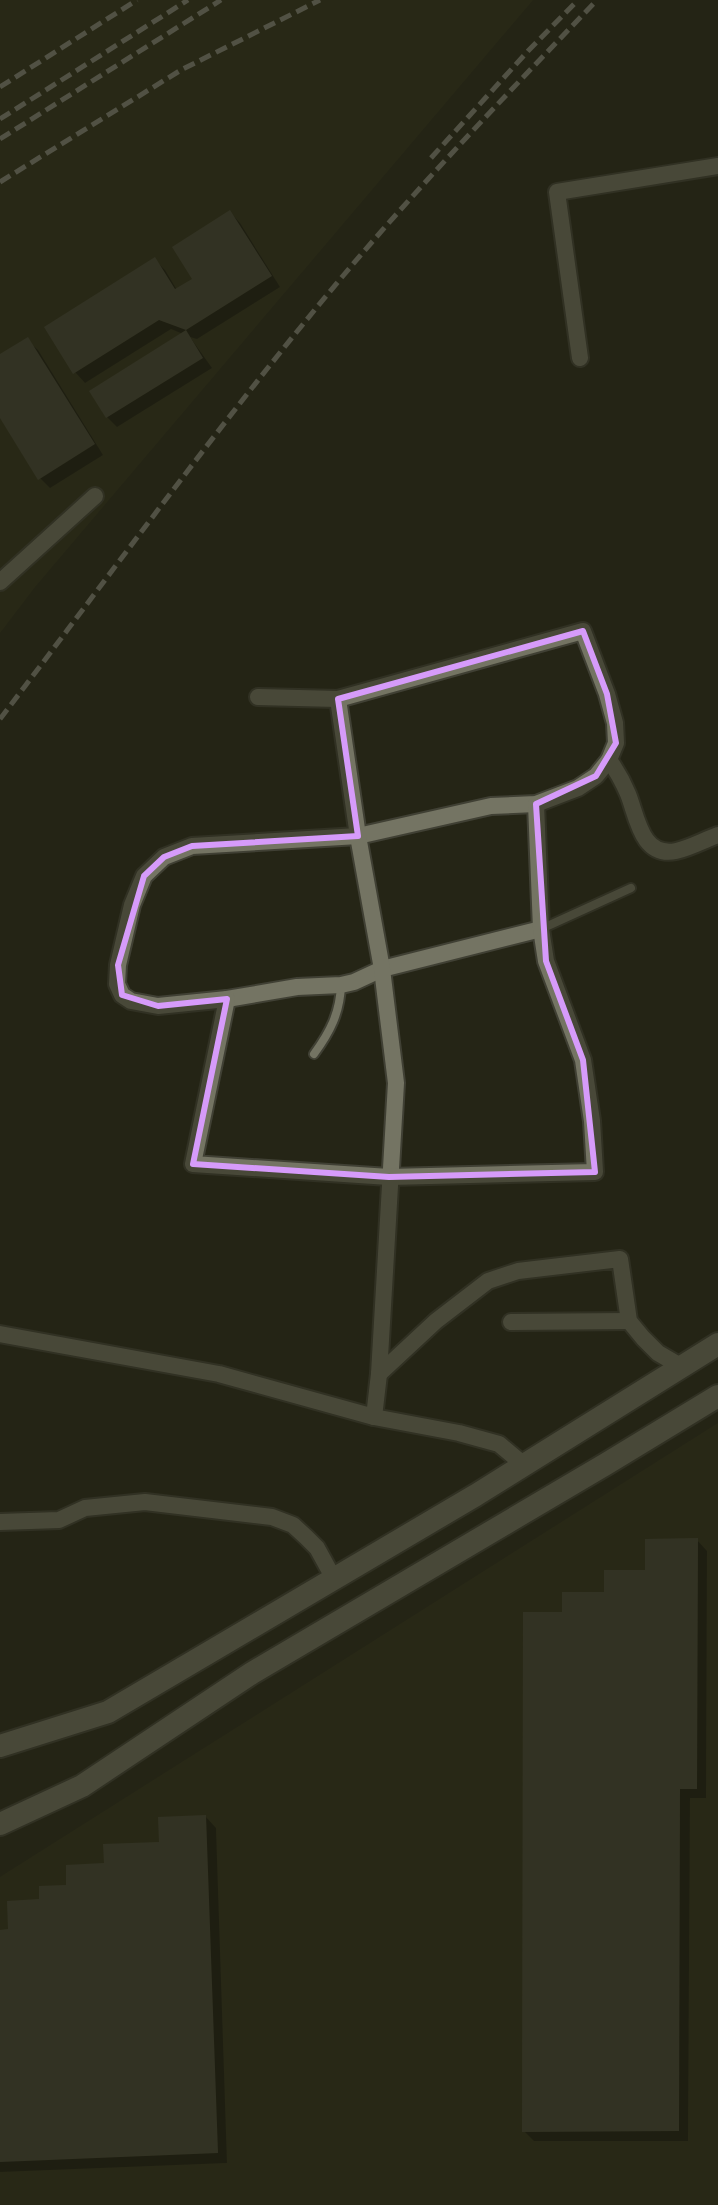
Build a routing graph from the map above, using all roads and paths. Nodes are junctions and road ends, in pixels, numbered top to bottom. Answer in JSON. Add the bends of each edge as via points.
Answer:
{"nodes":[{"id":1,"x":718,"y":166,"type":"edge"},
{"id":2,"x":580,"y":358,"type":"dead end"},
{"id":3,"x":95,"y":496,"type":"dead end"},
{"id":4,"x":0,"y":582,"type":"edge"},
{"id":5,"x":258,"y":697,"type":"dead end"},
{"id":6,"x":338,"y":699,"type":"junction"},
{"id":7,"x":609,"y":760,"type":"junction"},
{"id":8,"x":536,"y":804,"type":"junction"},
{"id":9,"x":718,"y":835,"type":"edge"},
{"id":10,"x":358,"y":836,"type":"junction"},
{"id":11,"x":631,"y":888,"type":"dead end"},
{"id":12,"x":541,"y":929,"type":"junction"},
{"id":13,"x":382,"y":969,"type":"junction"},
{"id":14,"x":341,"y":985,"type":"junction"},
{"id":15,"x":227,"y":999,"type":"junction"},
{"id":16,"x":314,"y":1054,"type":"dead end"},
{"id":17,"x":389,"y":1177,"type":"junction"},
{"id":18,"x":629,"y":1321,"type":"junction"},
{"id":19,"x":511,"y":1322,"type":"dead end"},
{"id":20,"x":0,"y":1334,"type":"edge"},
{"id":21,"x":718,"y":1344,"type":"edge"},
{"id":22,"x":682,"y":1367,"type":"junction"},
{"id":23,"x":379,"y":1374,"type":"junction"},
{"id":24,"x":718,"y":1396,"type":"edge"},
{"id":25,"x":374,"y":1417,"type":"junction"},
{"id":26,"x":524,"y":1465,"type":"junction"},
{"id":27,"x":0,"y":1522,"type":"edge"},
{"id":28,"x":334,"y":1579,"type":"junction"},
{"id":29,"x":0,"y":1746,"type":"edge"},
{"id":30,"x":0,"y":1824,"type":"edge"}],
"edges":[{"from":1,"to":2,"type":"street","via":[[557,192]]},
{"from":3,"to":4,"type":"street"},
{"from":5,"to":6,"type":"street"},
{"from":6,"to":7,"type":"street","via":[[583,631],[615,723],[616,743]]},
{"from":6,"to":10,"type":"street"},
{"from":7,"to":8,"type":"street","via":[[578,788]]},
{"from":7,"to":9,"type":"street","via":[[650,844],[675,851]]},
{"from":8,"to":10,"type":"street","via":[[491,806]]},
{"from":8,"to":12,"type":"street"},
{"from":10,"to":13,"type":"street"},
{"from":10,"to":15,"type":"street","via":[[192,846],[164,857],[144,876],[118,965],[122,995],[158,1006]]},
{"from":11,"to":12,"type":"lane"},
{"from":12,"to":13,"type":"street"},
{"from":12,"to":17,"type":"street","via":[[546,961],[583,1060],[595,1172]]},
{"from":13,"to":14,"type":"street"},
{"from":13,"to":17,"type":"street","via":[[396,1083]]},
{"from":14,"to":15,"type":"street"},
{"from":14,"to":16,"type":"lane","via":[[336,1019]]},
{"from":15,"to":17,"type":"street","via":[[193,1164]]},
{"from":17,"to":23,"type":"street"},
{"from":18,"to":19,"type":"street"},
{"from":18,"to":22,"type":"street","via":[[658,1353]]},
{"from":18,"to":23,"type":"street","via":[[620,1259],[518,1271],[488,1281]]},
{"from":20,"to":25,"type":"street","via":[[219,1374]]},
{"from":21,"to":22,"type":"main road"},
{"from":22,"to":26,"type":"main road"},
{"from":23,"to":25,"type":"street"},
{"from":24,"to":30,"type":"main road","via":[[252,1673],[82,1786]]},
{"from":25,"to":26,"type":"street","via":[[499,1444]]},
{"from":26,"to":28,"type":"main road"},
{"from":27,"to":28,"type":"street","via":[[59,1520],[85,1508],[145,1502],[272,1517],[293,1525],[317,1548]]},
{"from":28,"to":29,"type":"main road","via":[[108,1712]]}]}
